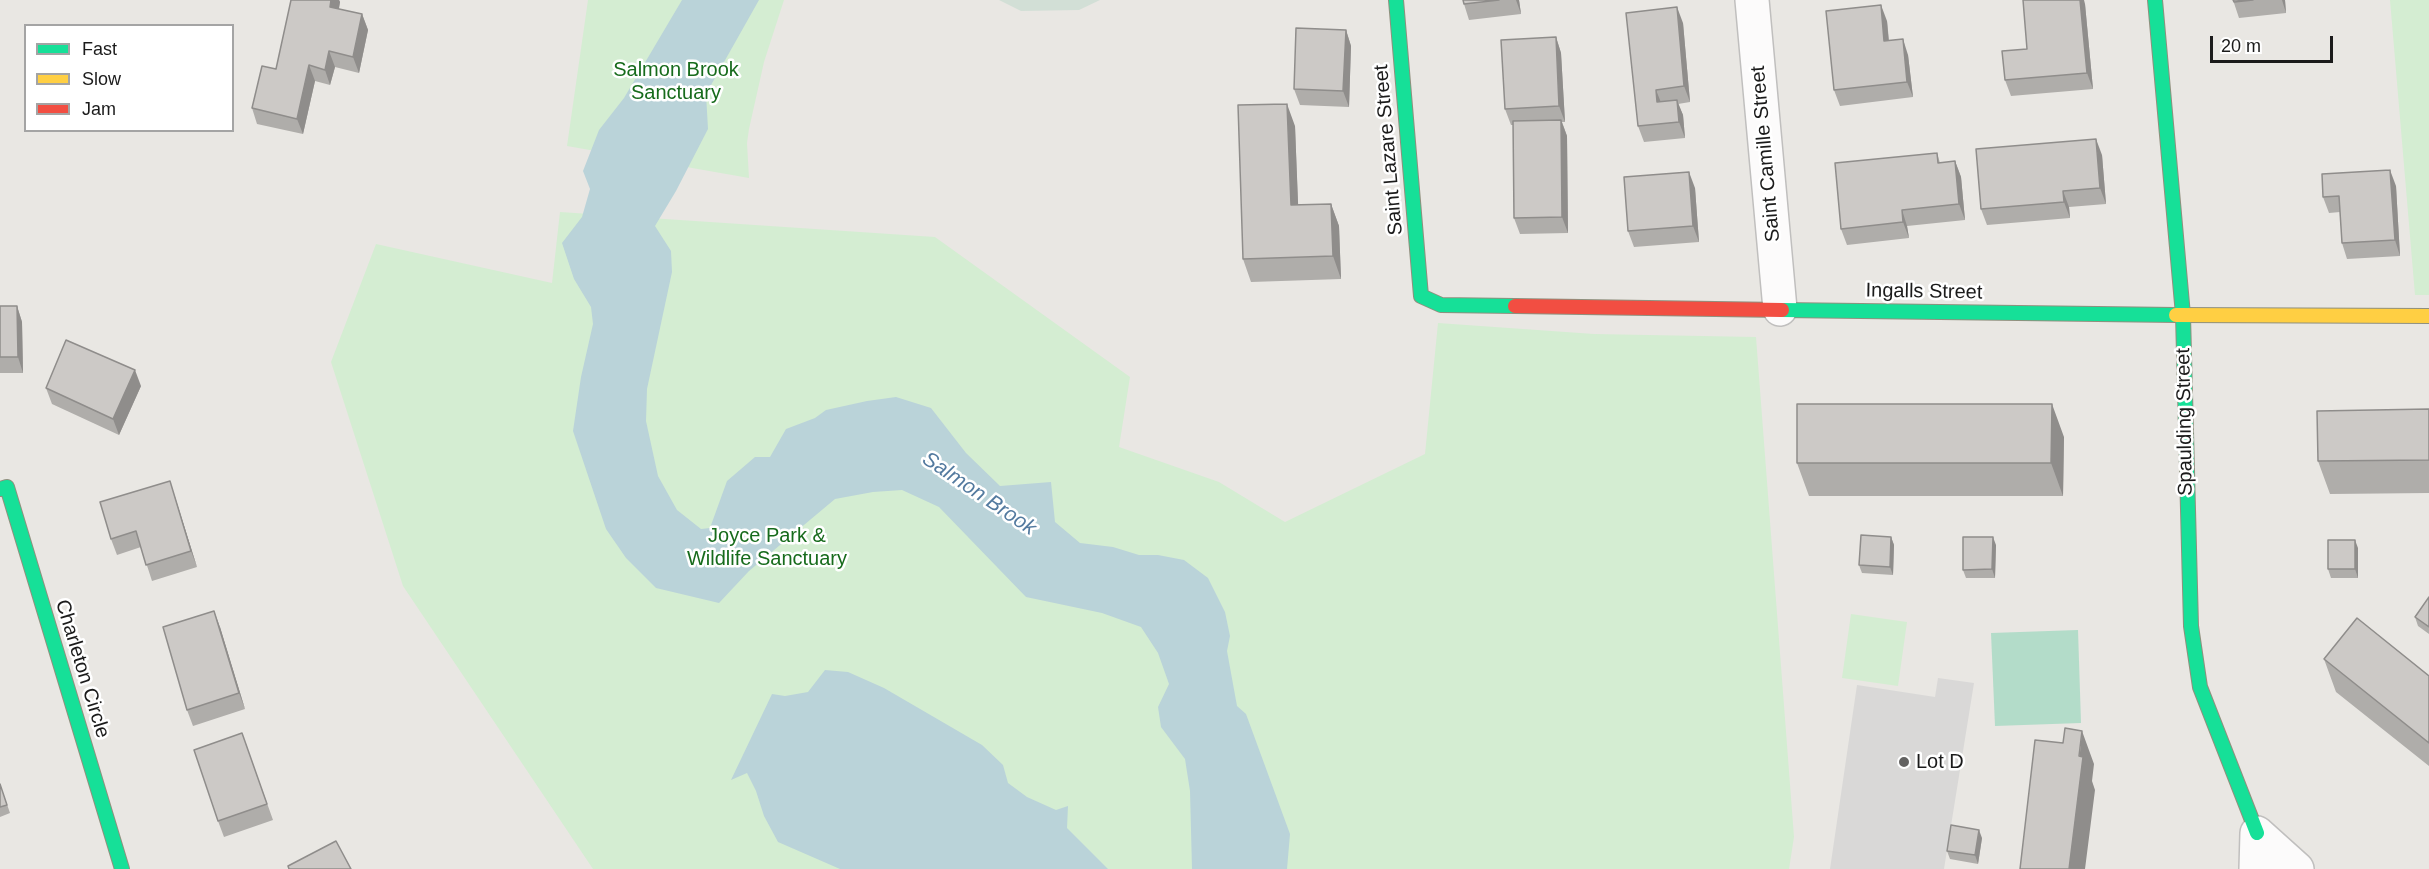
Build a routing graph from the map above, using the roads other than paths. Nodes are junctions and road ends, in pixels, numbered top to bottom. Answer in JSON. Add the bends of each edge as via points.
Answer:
{"nodes":[{"id":1,"x":1396,"y":0,"type":"edge"},
{"id":2,"x":1752,"y":0,"type":"edge"},
{"id":3,"x":2155,"y":0,"type":"edge"},
{"id":4,"x":1421,"y":296,"type":"joint"},
{"id":5,"x":1780,"y":309,"type":"junction"},
{"id":6,"x":2183,"y":315,"type":"junction"},
{"id":7,"x":2429,"y":316,"type":"edge"},
{"id":8,"x":0,"y":489,"type":"edge"},
{"id":9,"x":2257,"y":833,"type":"junction"},
{"id":10,"x":122,"y":869,"type":"edge"},
{"id":11,"x":2256,"y":869,"type":"edge"},
{"id":12,"x":2297,"y":869,"type":"edge"}],
"edges":[{"from":1,"to":4,"type":"street","name":"Saint Lazare Street"},
{"from":2,"to":5,"type":"street","name":"Saint Camille Street"},
{"from":3,"to":6,"type":"street","name":"Spaulding Street"},
{"from":4,"to":5,"type":"street","name":"Ingalls Street","via":[[1441,304]]},
{"from":5,"to":6,"type":"street","name":"Ingalls Street"},
{"from":6,"to":7,"type":"street","name":"Ingalls Street"},
{"from":6,"to":9,"type":"street","name":"Spaulding Street","via":[[2190,602],[2200,687]]},
{"from":8,"to":10,"type":"street","name":"Charleton Circle","via":[[7,487]]},
{"from":9,"to":11,"type":"street","name":"Spaulding Street"},
{"from":9,"to":12,"type":"street","name":"Spaulding Street"}]}
